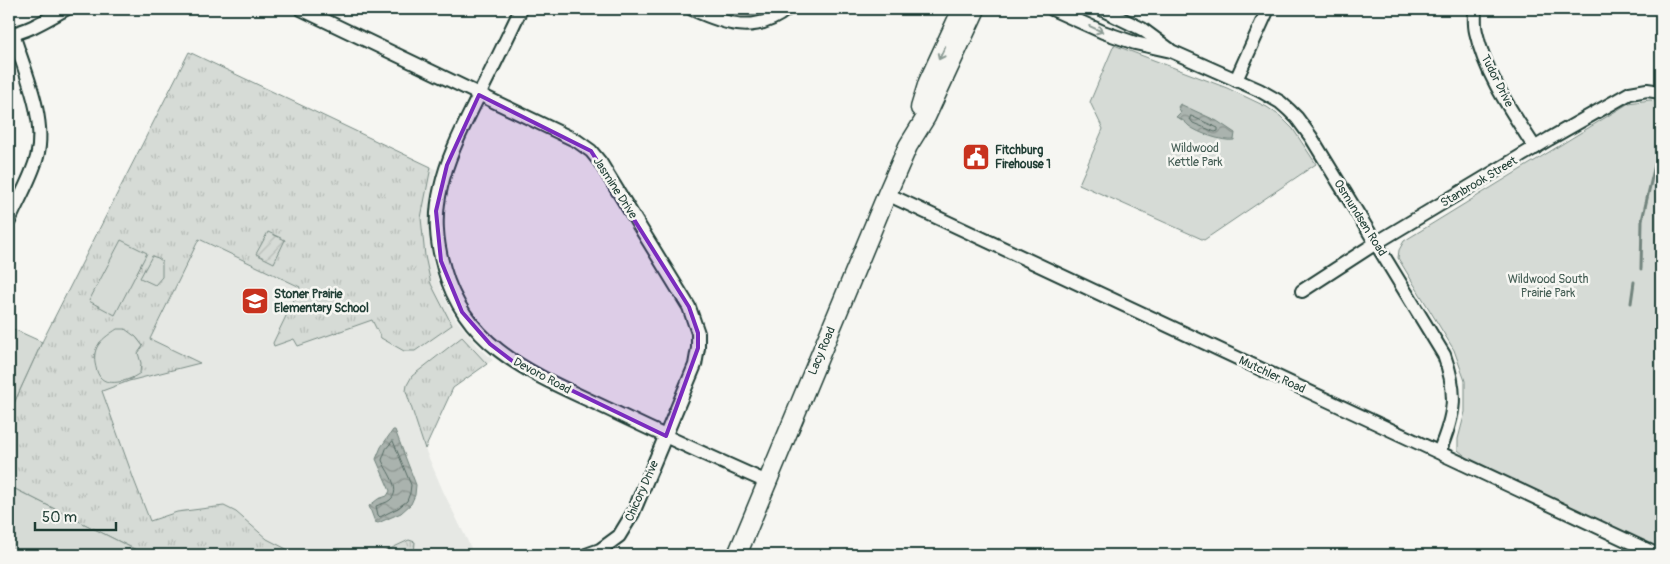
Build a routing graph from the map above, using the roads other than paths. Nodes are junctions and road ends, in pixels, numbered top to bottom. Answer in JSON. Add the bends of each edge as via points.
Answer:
{"nodes":[{"id":1,"x":66,"y":9,"type":"edge"},
{"id":2,"x":301,"y":9,"type":"edge"},
{"id":3,"x":521,"y":9,"type":"edge"},
{"id":4,"x":692,"y":9,"type":"edge"},
{"id":5,"x":787,"y":9,"type":"edge"},
{"id":6,"x":962,"y":9,"type":"edge"},
{"id":7,"x":976,"y":9,"type":"edge"},
{"id":8,"x":1052,"y":9,"type":"edge"},
{"id":9,"x":1101,"y":9,"type":"edge"},
{"id":10,"x":1268,"y":9,"type":"edge"},
{"id":11,"x":1475,"y":9,"type":"edge"},
{"id":12,"x":323,"y":14,"type":"edge"},
{"id":13,"x":1078,"y":14,"type":"edge"},
{"id":14,"x":11,"y":34,"type":"edge"},
{"id":15,"x":1171,"y":51,"type":"junction"},
{"id":16,"x":1236,"y":80,"type":"junction"},
{"id":17,"x":1661,"y":92,"type":"edge"},
{"id":18,"x":479,"y":95,"type":"junction"},
{"id":19,"x":908,"y":146,"type":"junction"},
{"id":20,"x":1534,"y":148,"type":"junction"},
{"id":21,"x":887,"y":194,"type":"junction"},
{"id":22,"x":9,"y":221,"type":"edge"},
{"id":23,"x":1376,"y":243,"type":"junction"},
{"id":24,"x":1302,"y":291,"type":"dead end"},
{"id":25,"x":666,"y":436,"type":"junction"},
{"id":26,"x":1439,"y":452,"type":"junction"},
{"id":27,"x":767,"y":482,"type":"junction"},
{"id":28,"x":586,"y":555,"type":"edge"},
{"id":29,"x":736,"y":555,"type":"edge"},
{"id":30,"x":1658,"y":555,"type":"edge"}],
"edges":[{"from":1,"to":14,"type":"street"},
{"from":2,"to":12,"type":"street","name":"Jasmine Drive"},
{"from":3,"to":18,"type":"street","name":"Devoro Road"},
{"from":4,"to":5,"type":"street","via":[[740,25],[765,21]]},
{"from":6,"to":19,"type":"street","name":"Lacy Road","one_way":true,"via":[[928,82]]},
{"from":7,"to":19,"type":"street","name":"Lacy Road","via":[[926,117]]},
{"from":8,"to":13,"type":"street","name":"Osmundsen Road"},
{"from":9,"to":15,"type":"street","name":"Osmundsen Road","via":[[1142,29]]},
{"from":10,"to":16,"type":"street"},
{"from":11,"to":20,"type":"street","name":"Tudor Drive","via":[[1481,52]]},
{"from":12,"to":18,"type":"street","name":"Jasmine Drive"},
{"from":13,"to":15,"type":"street","name":"Osmundsen Road","one_way":true,"via":[[1135,44]]},
{"from":14,"to":22,"type":"street","via":[[34,101],[40,138],[31,174]]},
{"from":15,"to":16,"type":"street","name":"Osmundsen Road"},
{"from":16,"to":23,"type":"street","name":"Osmundsen Road","via":[[1280,102],[1297,118]]},
{"from":17,"to":20,"type":"street","name":"Stanbrook Street","via":[[1630,93]]},
{"from":18,"to":25,"type":"street","name":"Jasmine Drive","via":[[577,141],[591,151],[689,307],[698,332],[695,365]]},
{"from":18,"to":25,"type":"street","name":"Devoro Road","via":[[447,164],[436,211],[441,261],[462,312],[490,344],[514,363]]},
{"from":19,"to":21,"type":"street","name":"Lacy Road"},
{"from":20,"to":23,"type":"street","name":"Stanbrook Street"},
{"from":21,"to":26,"type":"street","name":"Mutchler Road"},
{"from":21,"to":27,"type":"street","name":"Lacy Road"},
{"from":23,"to":24,"type":"street","name":"Stanbrook Street"},
{"from":23,"to":26,"type":"street","name":"Osmundsen Road","via":[[1444,355],[1448,367],[1453,404]]},
{"from":25,"to":27,"type":"street","name":"Devoro Road"},
{"from":25,"to":28,"type":"street","name":"Chicory Drive","via":[[619,536],[600,550]]},
{"from":26,"to":30,"type":"street","name":"Mutchler Road"},
{"from":27,"to":29,"type":"street","name":"Lacy Road"}]}
